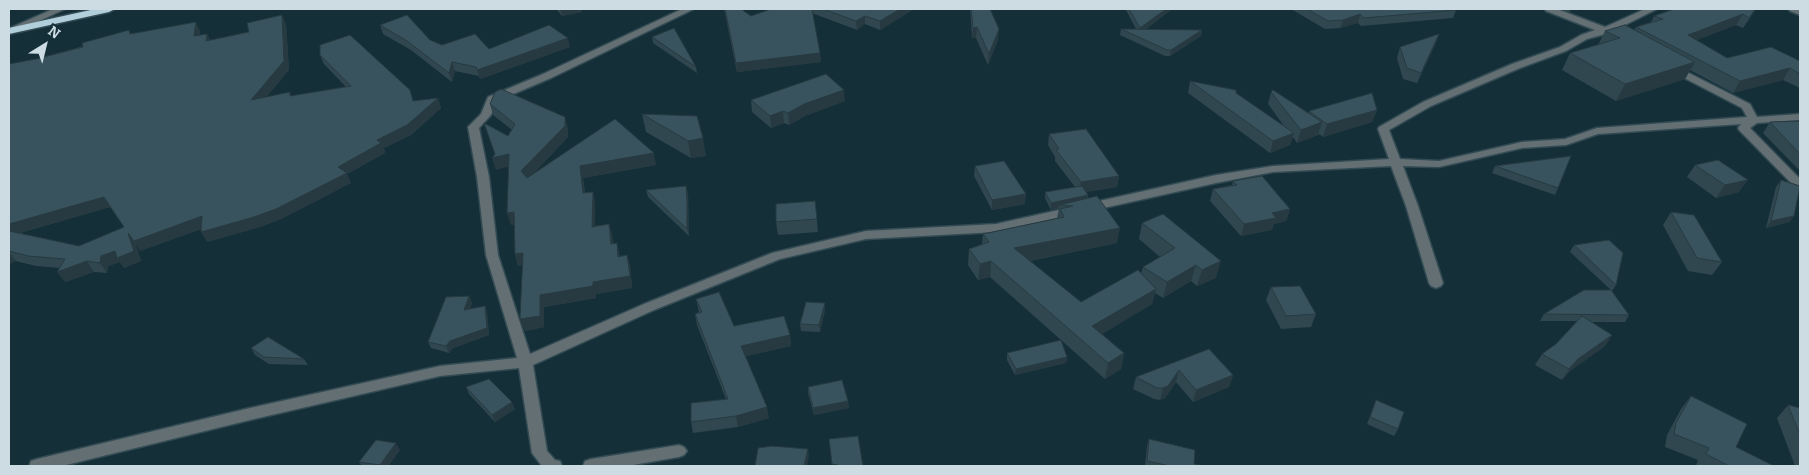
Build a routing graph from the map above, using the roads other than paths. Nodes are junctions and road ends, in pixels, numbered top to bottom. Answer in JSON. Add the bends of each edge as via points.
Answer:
{"nodes":[{"id":1,"x":60,"y":9,"type":"edge"},
{"id":2,"x":109,"y":9,"type":"edge"},
{"id":3,"x":689,"y":9,"type":"edge"},
{"id":4,"x":1549,"y":9,"type":"edge"},
{"id":5,"x":1652,"y":9,"type":"edge"},
{"id":6,"x":1794,"y":9,"type":"edge"},
{"id":7,"x":1800,"y":12,"type":"edge"},
{"id":8,"x":11,"y":30,"type":"edge"},
{"id":9,"x":1610,"y":33,"type":"junction"},
{"id":10,"x":1664,"y":64,"type":"edge"},
{"id":11,"x":1800,"y":117,"type":"edge"},
{"id":12,"x":1754,"y":120,"type":"junction"},
{"id":13,"x":1396,"y":162,"type":"junction"},
{"id":14,"x":1800,"y":185,"type":"edge"},
{"id":15,"x":1436,"y":283,"type":"dead end"},
{"id":16,"x":525,"y":362,"type":"junction"},
{"id":17,"x":679,"y":451,"type":"dead end"},
{"id":18,"x":37,"y":466,"type":"edge"},
{"id":19,"x":554,"y":466,"type":"edge"},
{"id":20,"x":590,"y":466,"type":"edge"}],
"edges":[{"from":1,"to":8,"type":"street"},
{"from":2,"to":8,"type":"highway"},
{"from":3,"to":16,"type":"street","via":[[492,99],[486,115],[473,127],[483,177],[492,255]]},
{"from":4,"to":9,"type":"street"},
{"from":5,"to":9,"type":"street"},
{"from":6,"to":7,"type":"street"},
{"from":9,"to":13,"type":"street","via":[[1584,36],[1563,49],[1427,104],[1383,129]]},
{"from":10,"to":12,"type":"street","via":[[1746,106]]},
{"from":11,"to":12,"type":"street"},
{"from":12,"to":13,"type":"street","via":[[1598,131],[1566,142],[1522,145],[1439,164]]},
{"from":12,"to":14,"type":"street","via":[[1743,128]]},
{"from":13,"to":15,"type":"street"},
{"from":13,"to":16,"type":"street","via":[[1273,169],[996,228],[866,235],[777,256],[649,307]]},
{"from":16,"to":18,"type":"street","via":[[430,373]]},
{"from":16,"to":19,"type":"street","via":[[540,453]]},
{"from":17,"to":20,"type":"street"}]}
